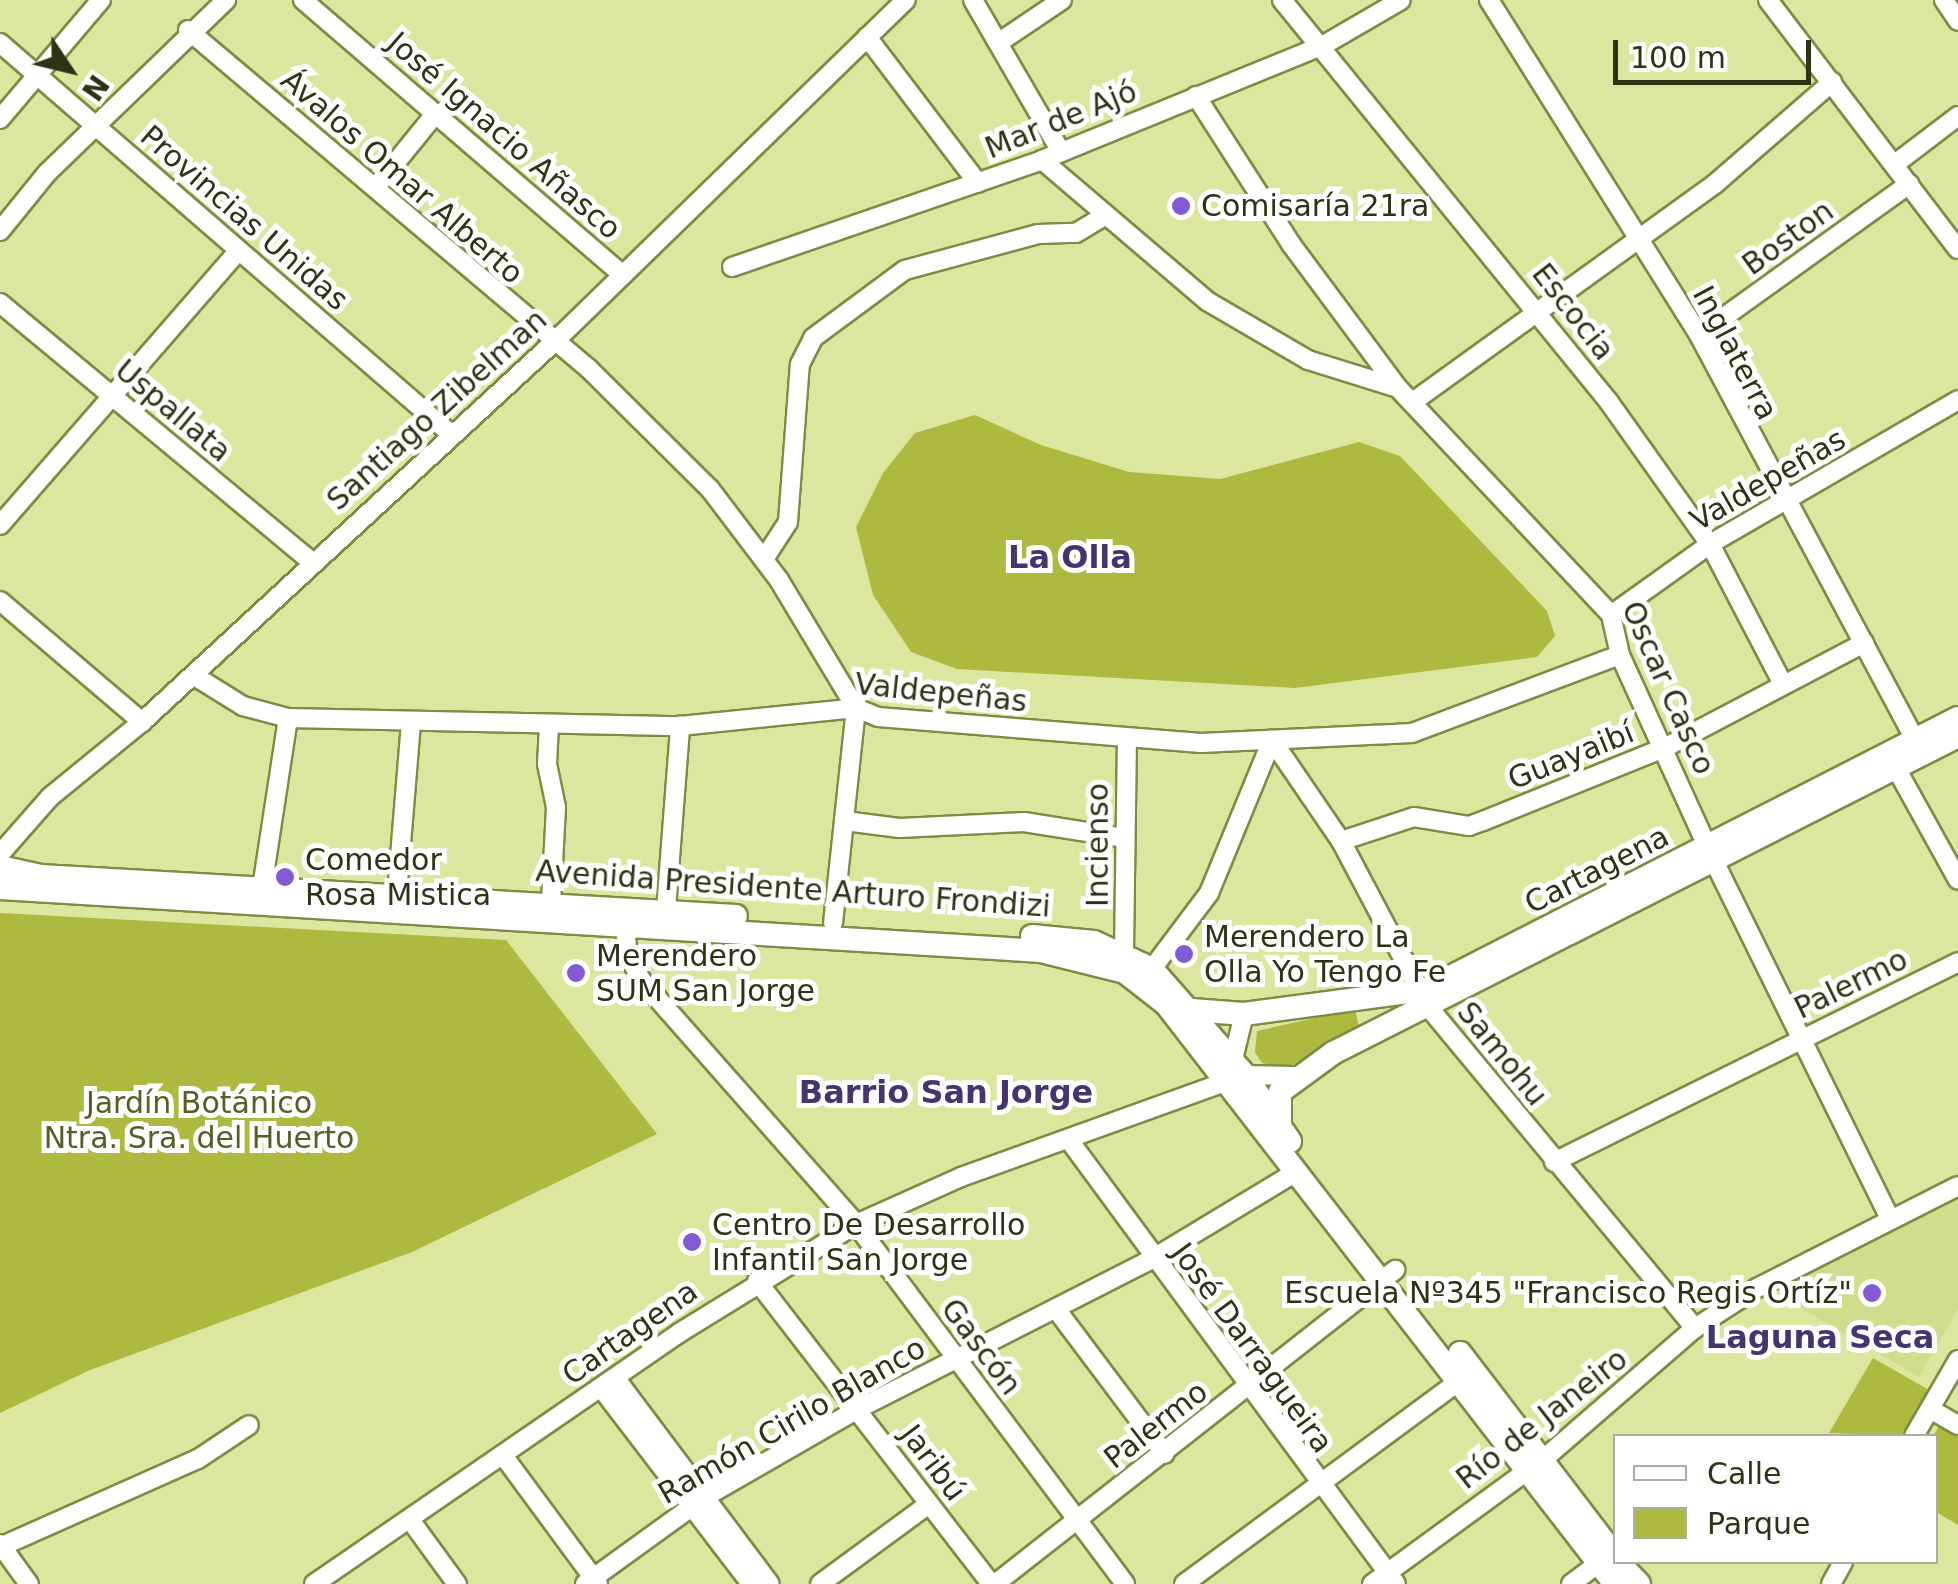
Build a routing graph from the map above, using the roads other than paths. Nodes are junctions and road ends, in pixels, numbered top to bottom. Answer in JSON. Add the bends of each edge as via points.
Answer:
{"nodes":[{"id":1,"x":101,"y":0,"type":"edge"},
{"id":2,"x":226,"y":0,"type":"edge"},
{"id":3,"x":303,"y":0,"type":"edge"},
{"id":4,"x":906,"y":0,"type":"edge"},
{"id":5,"x":973,"y":0,"type":"edge"},
{"id":6,"x":1062,"y":0,"type":"edge"},
{"id":7,"x":1282,"y":0,"type":"edge"},
{"id":8,"x":1401,"y":0,"type":"edge"},
{"id":9,"x":1490,"y":0,"type":"edge"},
{"id":10,"x":1768,"y":0,"type":"edge"},
{"id":11,"x":1944,"y":0,"type":"edge"},
{"id":12,"x":1958,"y":21,"type":"edge"},
{"id":13,"x":188,"y":30,"type":"junction"},
{"id":14,"x":867,"y":37,"type":"junction"},
{"id":15,"x":998,"y":43,"type":"junction"},
{"id":16,"x":0,"y":44,"type":"edge"},
{"id":17,"x":1322,"y":46,"type":"junction"},
{"id":18,"x":36,"y":76,"type":"junction"},
{"id":19,"x":1832,"y":82,"type":"junction"},
{"id":20,"x":1196,"y":96,"type":"junction"},
{"id":21,"x":436,"y":112,"type":"junction"},
{"id":22,"x":1958,"y":116,"type":"edge"},
{"id":23,"x":0,"y":119,"type":"edge"},
{"id":24,"x":95,"y":127,"type":"junction"},
{"id":25,"x":1061,"y":152,"type":"junction"},
{"id":26,"x":1042,"y":160,"type":"junction"},
{"id":27,"x":1895,"y":164,"type":"junction"},
{"id":28,"x":978,"y":182,"type":"junction"},
{"id":29,"x":1909,"y":184,"type":"junction"},
{"id":30,"x":375,"y":188,"type":"junction"},
{"id":31,"x":1104,"y":216,"type":"junction"},
{"id":32,"x":0,"y":230,"type":"edge"},
{"id":33,"x":1637,"y":236,"type":"junction"},
{"id":34,"x":239,"y":250,"type":"junction"},
{"id":35,"x":1958,"y":250,"type":"edge"},
{"id":36,"x":732,"y":268,"type":"dead end"},
{"id":37,"x":623,"y":276,"type":"junction"},
{"id":38,"x":0,"y":303,"type":"edge"},
{"id":39,"x":1536,"y":308,"type":"junction"},
{"id":40,"x":1698,"y":334,"type":"junction"},
{"id":41,"x":553,"y":343,"type":"junction"},
{"id":42,"x":1398,"y":388,"type":"junction"},
{"id":43,"x":111,"y":396,"type":"junction"},
{"id":44,"x":1958,"y":400,"type":"edge"},
{"id":45,"x":1414,"y":401,"type":"junction"},
{"id":46,"x":452,"y":435,"type":"junction"},
{"id":47,"x":1786,"y":499,"type":"junction"},
{"id":48,"x":0,"y":525,"type":"edge"},
{"id":49,"x":1710,"y":544,"type":"junction"},
{"id":50,"x":764,"y":559,"type":"junction"},
{"id":51,"x":312,"y":562,"type":"junction"},
{"id":52,"x":0,"y":601,"type":"edge"},
{"id":53,"x":1611,"y":615,"type":"junction"},
{"id":54,"x":1864,"y":643,"type":"junction"},
{"id":55,"x":1620,"y":655,"type":"junction"},
{"id":56,"x":193,"y":675,"type":"junction"},
{"id":57,"x":1783,"y":684,"type":"junction"},
{"id":58,"x":856,"y":708,"type":"junction"},
{"id":59,"x":288,"y":718,"type":"junction"},
{"id":60,"x":1958,"y":718,"type":"edge"},
{"id":61,"x":142,"y":722,"type":"junction"},
{"id":62,"x":411,"y":724,"type":"junction"},
{"id":63,"x":549,"y":726,"type":"junction"},
{"id":64,"x":680,"y":726,"type":"junction"},
{"id":65,"x":1958,"y":736,"type":"edge"},
{"id":66,"x":1126,"y":738,"type":"junction"},
{"id":67,"x":1272,"y":740,"type":"junction"},
{"id":68,"x":1916,"y":741,"type":"junction"},
{"id":69,"x":1664,"y":748,"type":"junction"},
{"id":70,"x":1893,"y":761,"type":"junction"},
{"id":71,"x":845,"y":821,"type":"junction"},
{"id":72,"x":1124,"y":838,"type":"junction"},
{"id":73,"x":1341,"y":842,"type":"junction"},
{"id":74,"x":0,"y":854,"type":"edge"},
{"id":75,"x":1712,"y":854,"type":"junction"},
{"id":76,"x":0,"y":867,"type":"edge"},
{"id":77,"x":1958,"y":880,"type":"edge"},
{"id":78,"x":0,"y":888,"type":"edge"},
{"id":79,"x":262,"y":888,"type":"junction"},
{"id":80,"x":382,"y":900,"type":"junction"},
{"id":81,"x":551,"y":901,"type":"junction"},
{"id":82,"x":666,"y":910,"type":"junction"},
{"id":83,"x":625,"y":915,"type":"junction"},
{"id":84,"x":832,"y":922,"type":"junction"},
{"id":85,"x":1124,"y":952,"type":"junction"},
{"id":86,"x":1958,"y":962,"type":"edge"},
{"id":87,"x":1152,"y":968,"type":"junction"},
{"id":88,"x":1356,"y":1000,"type":"junction"},
{"id":89,"x":1427,"y":1000,"type":"junction"},
{"id":90,"x":1192,"y":1010,"type":"junction"},
{"id":91,"x":1244,"y":1014,"type":"junction"},
{"id":92,"x":1368,"y":1034,"type":"junction"},
{"id":93,"x":1798,"y":1041,"type":"junction"},
{"id":94,"x":1234,"y":1073,"type":"junction"},
{"id":95,"x":1294,"y":1076,"type":"junction"},
{"id":96,"x":1281,"y":1129,"type":"junction"},
{"id":97,"x":1069,"y":1140,"type":"junction"},
{"id":98,"x":1554,"y":1162,"type":"junction"},
{"id":99,"x":1296,"y":1172,"type":"junction"},
{"id":100,"x":1958,"y":1186,"type":"edge"},
{"id":101,"x":1890,"y":1218,"type":"junction"},
{"id":102,"x":856,"y":1224,"type":"junction"},
{"id":103,"x":1152,"y":1259,"type":"junction"},
{"id":104,"x":1389,"y":1275,"type":"junction"},
{"id":105,"x":757,"y":1282,"type":"junction"},
{"id":106,"x":1056,"y":1309,"type":"junction"},
{"id":107,"x":1695,"y":1328,"type":"junction"},
{"id":108,"x":954,"y":1358,"type":"junction"},
{"id":109,"x":1958,"y":1360,"type":"edge"},
{"id":110,"x":1462,"y":1380,"type":"junction"},
{"id":111,"x":609,"y":1384,"type":"junction"},
{"id":112,"x":1248,"y":1388,"type":"junction"},
{"id":113,"x":1930,"y":1408,"type":"junction"},
{"id":114,"x":858,"y":1409,"type":"junction"},
{"id":115,"x":249,"y":1425,"type":"dead end"},
{"id":116,"x":1958,"y":1425,"type":"edge"},
{"id":117,"x":1915,"y":1434,"type":"edge"},
{"id":118,"x":1165,"y":1454,"type":"junction"},
{"id":119,"x":505,"y":1458,"type":"junction"},
{"id":120,"x":1537,"y":1461,"type":"junction"},
{"id":121,"x":1318,"y":1484,"type":"junction"},
{"id":122,"x":698,"y":1502,"type":"junction"},
{"id":123,"x":929,"y":1504,"type":"junction"},
{"id":124,"x":1077,"y":1520,"type":"junction"},
{"id":125,"x":412,"y":1521,"type":"junction"},
{"id":126,"x":1,"y":1546,"type":"edge"},
{"id":127,"x":1611,"y":1560,"type":"edge"},
{"id":128,"x":1616,"y":1564,"type":"edge"},
{"id":129,"x":1385,"y":1580,"type":"edge"},
{"id":130,"x":592,"y":1582,"type":"edge"},
{"id":131,"x":28,"y":1584,"type":"edge"},
{"id":132,"x":314,"y":1584,"type":"edge"},
{"id":133,"x":457,"y":1584,"type":"edge"},
{"id":134,"x":751,"y":1584,"type":"edge"},
{"id":135,"x":770,"y":1584,"type":"edge"},
{"id":136,"x":820,"y":1584,"type":"edge"},
{"id":137,"x":993,"y":1584,"type":"edge"},
{"id":138,"x":1125,"y":1584,"type":"edge"},
{"id":139,"x":1184,"y":1584,"type":"edge"},
{"id":140,"x":1571,"y":1584,"type":"edge"},
{"id":141,"x":1615,"y":1584,"type":"edge"},
{"id":142,"x":1639,"y":1584,"type":"edge"}],
"edges":[{"from":1,"to":18,"type":"street"},
{"from":2,"to":13,"type":"street"},
{"from":3,"to":21,"type":"street","name":"José Ignacio Añasco"},
{"from":4,"to":14,"type":"street","name":"Santiago Zibelman"},
{"from":5,"to":15,"type":"street"},
{"from":6,"to":15,"type":"street"},
{"from":7,"to":17,"type":"street","name":"Escocia"},
{"from":8,"to":17,"type":"street","name":"Mar de Ajó"},
{"from":9,"to":33,"type":"street","name":"Inglaterra"},
{"from":10,"to":19,"type":"street"},
{"from":11,"to":12,"type":"street"},
{"from":13,"to":24,"type":"street"},
{"from":13,"to":30,"type":"street","name":"Ávalos Omar Alberto"},
{"from":14,"to":28,"type":"street"},
{"from":14,"to":37,"type":"street","name":"Santiago Zibelman"},
{"from":15,"to":25,"type":"street"},
{"from":16,"to":18,"type":"street","name":"Provincias Unidas"},
{"from":17,"to":20,"type":"street","name":"Mar de Ajó"},
{"from":17,"to":39,"type":"street","name":"Escocia"},
{"from":18,"to":23,"type":"street"},
{"from":18,"to":24,"type":"street","name":"Provincias Unidas"},
{"from":19,"to":27,"type":"street"},
{"from":19,"to":33,"type":"street","via":[[1716,183]]},
{"from":20,"to":25,"type":"street","name":"Mar de Ajó"},
{"from":20,"to":42,"type":"street","name":"Oscar Casco","via":[[1291,244]]},
{"from":21,"to":30,"type":"street"},
{"from":21,"to":37,"type":"street","name":"José Ignacio Añasco"},
{"from":22,"to":27,"type":"street"},
{"from":24,"to":32,"type":"street"},
{"from":24,"to":34,"type":"street","name":"Provincias Unidas"},
{"from":25,"to":26,"type":"street","name":"Mar de Ajó"},
{"from":26,"to":28,"type":"street","name":"Mar de Ajó"},
{"from":26,"to":31,"type":"street"},
{"from":27,"to":29,"type":"street"},
{"from":28,"to":36,"type":"street","name":"Mar de Ajó"},
{"from":29,"to":35,"type":"street"},
{"from":29,"to":40,"type":"street","name":"Boston"},
{"from":30,"to":41,"type":"street","name":"Ávalos Omar Alberto"},
{"from":31,"to":42,"type":"street","via":[[1207,301],[1281,345],[1347,375]]},
{"from":31,"to":50,"type":"street","via":[[1076,233],[1038,234],[905,270],[813,338],[800,364],[788,522]]},
{"from":33,"to":39,"type":"street"},
{"from":33,"to":40,"type":"street","name":"Inglaterra"},
{"from":34,"to":43,"type":"street"},
{"from":34,"to":46,"type":"street","name":"Provincias Unidas"},
{"from":37,"to":41,"type":"street","name":"Santiago Zibelman"},
{"from":38,"to":43,"type":"street","name":"Uspallata"},
{"from":39,"to":45,"type":"street"},
{"from":39,"to":49,"type":"street","name":"Escocia"},
{"from":40,"to":47,"type":"street","name":"Inglaterra"},
{"from":41,"to":46,"type":"street","name":"Santiago Zibelman"},
{"from":41,"to":50,"type":"street","name":"Ávalos Omar Alberto","via":[[663,438]]},
{"from":42,"to":45,"type":"street","name":"Oscar Casco"},
{"from":43,"to":48,"type":"street"},
{"from":43,"to":51,"type":"street","name":"Uspallata"},
{"from":44,"to":47,"type":"street","name":"Valdepeñas"},
{"from":45,"to":53,"type":"street","name":"Oscar Casco"},
{"from":46,"to":51,"type":"street","name":"Santiago Zibelman"},
{"from":47,"to":49,"type":"street","name":"Valdepeñas"},
{"from":47,"to":54,"type":"street","name":"Inglaterra"},
{"from":49,"to":53,"type":"street","name":"Valdepeñas"},
{"from":49,"to":57,"type":"street","name":"Escocia"},
{"from":50,"to":58,"type":"street","name":"Ávalos Omar Alberto"},
{"from":51,"to":56,"type":"street","name":"Santiago Zibelman"},
{"from":52,"to":61,"type":"street"},
{"from":53,"to":55,"type":"street","name":"Oscar Casco"},
{"from":54,"to":57,"type":"street","name":"Guayaibí"},
{"from":54,"to":68,"type":"street","name":"Inglaterra"},
{"from":55,"to":67,"type":"street","name":"Valdepeñas","via":[[1446,726],[1412,734]]},
{"from":55,"to":69,"type":"street","name":"Oscar Casco"},
{"from":56,"to":59,"type":"street","name":"Valdepeñas","via":[[243,706]]},
{"from":56,"to":61,"type":"street","name":"Santiago Zibelman"},
{"from":57,"to":69,"type":"street","name":"Guayaibí"},
{"from":58,"to":64,"type":"street","name":"Valdepeñas"},
{"from":58,"to":66,"type":"street","name":"Valdepeñas","via":[[878,717]]},
{"from":58,"to":71,"type":"street"},
{"from":59,"to":62,"type":"street","name":"Valdepeñas"},
{"from":59,"to":79,"type":"street"},
{"from":60,"to":68,"type":"main road","name":"Cartagena"},
{"from":61,"to":74,"type":"street","name":"Santiago Zibelman","via":[[50,797]]},
{"from":62,"to":63,"type":"street","name":"Valdepeñas"},
{"from":62,"to":80,"type":"street"},
{"from":63,"to":64,"type":"street","name":"Valdepeñas"},
{"from":63,"to":81,"type":"street","via":[[547,764],[556,807]]},
{"from":64,"to":82,"type":"street"},
{"from":65,"to":70,"type":"main road","name":"Cartagena"},
{"from":66,"to":67,"type":"street","name":"Valdepeñas"},
{"from":66,"to":72,"type":"street","name":"Incienso"},
{"from":67,"to":73,"type":"street","name":"Samohu"},
{"from":67,"to":87,"type":"street","via":[[1209,893]]},
{"from":68,"to":70,"type":"main road","name":"Cartagena"},
{"from":69,"to":73,"type":"street","name":"Guayaibí","via":[[1470,826],[1414,817]]},
{"from":69,"to":75,"type":"street","name":"Oscar Casco"},
{"from":70,"to":75,"type":"main road","name":"Cartagena"},
{"from":70,"to":77,"type":"street"},
{"from":71,"to":72,"type":"street","via":[[900,828],[1024,822]]},
{"from":71,"to":84,"type":"street"},
{"from":72,"to":85,"type":"street","name":"Incienso"},
{"from":73,"to":89,"type":"street","name":"Samohu"},
{"from":75,"to":89,"type":"main road","name":"Cartagena"},
{"from":75,"to":93,"type":"street","name":"Oscar Casco"},
{"from":76,"to":79,"type":"main road","name":"Avenida Presidente Arturo Frondizi","via":[[42,876]]},
{"from":78,"to":80,"type":"main road","name":"Avenida Presidente Arturo Frondizi"},
{"from":79,"to":80,"type":"main road","name":"Avenida Presidente Arturo Frondizi"},
{"from":80,"to":81,"type":"main road","name":"Avenida Presidente Arturo Frondizi"},
{"from":80,"to":83,"type":"main road","name":"Avenida Presidente Arturo Frondizi"},
{"from":81,"to":83,"type":"main road","name":"Avenida Presidente Arturo Frondizi"},
{"from":82,"to":83,"type":"main road","name":"Avenida Presidente Arturo Frondizi"},
{"from":82,"to":84,"type":"main road","name":"Avenida Presidente Arturo Frondizi"},
{"from":83,"to":94,"type":"main road","name":"Avenida Presidente Arturo Frondizi","via":[[1093,961],[1149,987]]},
{"from":83,"to":102,"type":"street","name":"Gascón","via":[[627,954],[642,981]]},
{"from":84,"to":85,"type":"main road","name":"Avenida Presidente Arturo Frondizi","via":[[1075,938]]},
{"from":85,"to":87,"type":"main road","name":"Avenida Presidente Arturo Frondizi"},
{"from":86,"to":93,"type":"street","name":"Palermo"},
{"from":87,"to":90,"type":"main road","name":"Avenida Presidente Arturo Frondizi"},
{"from":88,"to":89,"type":"main road","name":"Cartagena"},
{"from":88,"to":91,"type":"main road","name":"Cartagena"},
{"from":88,"to":92,"type":"main road","via":[[1371,1016]]},
{"from":89,"to":92,"type":"main road","name":"Cartagena"},
{"from":89,"to":98,"type":"street","name":"Samohu"},
{"from":90,"to":91,"type":"main road","name":"Cartagena"},
{"from":90,"to":94,"type":"main road","name":"Avenida Presidente Arturo Frondizi"},
{"from":91,"to":94,"type":"street"},
{"from":92,"to":95,"type":"main road","name":"Cartagena"},
{"from":93,"to":98,"type":"street","name":"Palermo"},
{"from":93,"to":101,"type":"street","name":"Oscar Casco"},
{"from":94,"to":95,"type":"street","name":"Cartagena"},
{"from":94,"to":96,"type":"main road"},
{"from":94,"to":97,"type":"street","name":"Cartagena"},
{"from":94,"to":99,"type":"main road"},
{"from":95,"to":96,"type":"main road","via":[[1277,1102]]},
{"from":96,"to":104,"type":"main road"},
{"from":97,"to":102,"type":"street","name":"Cartagena","via":[[961,1177]]},
{"from":97,"to":103,"type":"street","name":"José Darragueira"},
{"from":98,"to":107,"type":"street","name":"Samohu"},
{"from":99,"to":103,"type":"street","name":"Ramón Cirilo Blanco"},
{"from":99,"to":104,"type":"main road"},
{"from":100,"to":101,"type":"street","name":"Río de Janeiro"},
{"from":101,"to":107,"type":"street","name":"Río de Janeiro"},
{"from":102,"to":105,"type":"street","name":"Cartagena"},
{"from":102,"to":108,"type":"street","name":"Gascón"},
{"from":103,"to":106,"type":"street","name":"Ramón Cirilo Blanco"},
{"from":103,"to":112,"type":"street","name":"José Darragueira"},
{"from":104,"to":110,"type":"main road"},
{"from":104,"to":112,"type":"street","name":"Palermo"},
{"from":104,"to":120,"type":"main road"},
{"from":105,"to":111,"type":"street","name":"Cartagena"},
{"from":105,"to":114,"type":"street","name":"Jaribú"},
{"from":106,"to":108,"type":"street","name":"Ramón Cirilo Blanco"},
{"from":106,"to":118,"type":"street"},
{"from":107,"to":120,"type":"street","name":"Río de Janeiro"},
{"from":108,"to":114,"type":"street","name":"Ramón Cirilo Blanco"},
{"from":108,"to":124,"type":"street","name":"Gascón"},
{"from":109,"to":113,"type":"street"},
{"from":110,"to":120,"type":"main road"},
{"from":110,"to":121,"type":"street"},
{"from":111,"to":119,"type":"street","name":"Cartagena"},
{"from":111,"to":122,"type":"street"},
{"from":112,"to":118,"type":"street","name":"Palermo"},
{"from":112,"to":121,"type":"street","name":"José Darragueira"},
{"from":113,"to":116,"type":"street"},
{"from":113,"to":117,"type":"street"},
{"from":114,"to":122,"type":"street","name":"Ramón Cirilo Blanco"},
{"from":114,"to":123,"type":"street","name":"Jaribú"},
{"from":115,"to":126,"type":"street","via":[[198,1460]]},
{"from":118,"to":124,"type":"street","name":"Palermo"},
{"from":119,"to":125,"type":"street","name":"Cartagena"},
{"from":119,"to":130,"type":"street"},
{"from":120,"to":127,"type":"main road"},
{"from":120,"to":129,"type":"street","name":"Río de Janeiro"},
{"from":121,"to":129,"type":"street","name":"José Darragueira"},
{"from":121,"to":139,"type":"street"},
{"from":122,"to":130,"type":"street","name":"Ramón Cirilo Blanco"},
{"from":122,"to":134,"type":"street"},
{"from":122,"to":135,"type":"street"},
{"from":123,"to":136,"type":"street"},
{"from":123,"to":137,"type":"street","name":"Jaribú"},
{"from":124,"to":137,"type":"street","name":"Palermo"},
{"from":124,"to":138,"type":"street","name":"Gascón"},
{"from":125,"to":132,"type":"street","name":"Cartagena"},
{"from":125,"to":133,"type":"street"},
{"from":126,"to":131,"type":"street"},
{"from":127,"to":140,"type":"street"},
{"from":127,"to":141,"type":"main road"},
{"from":128,"to":142,"type":"main road"}]}
